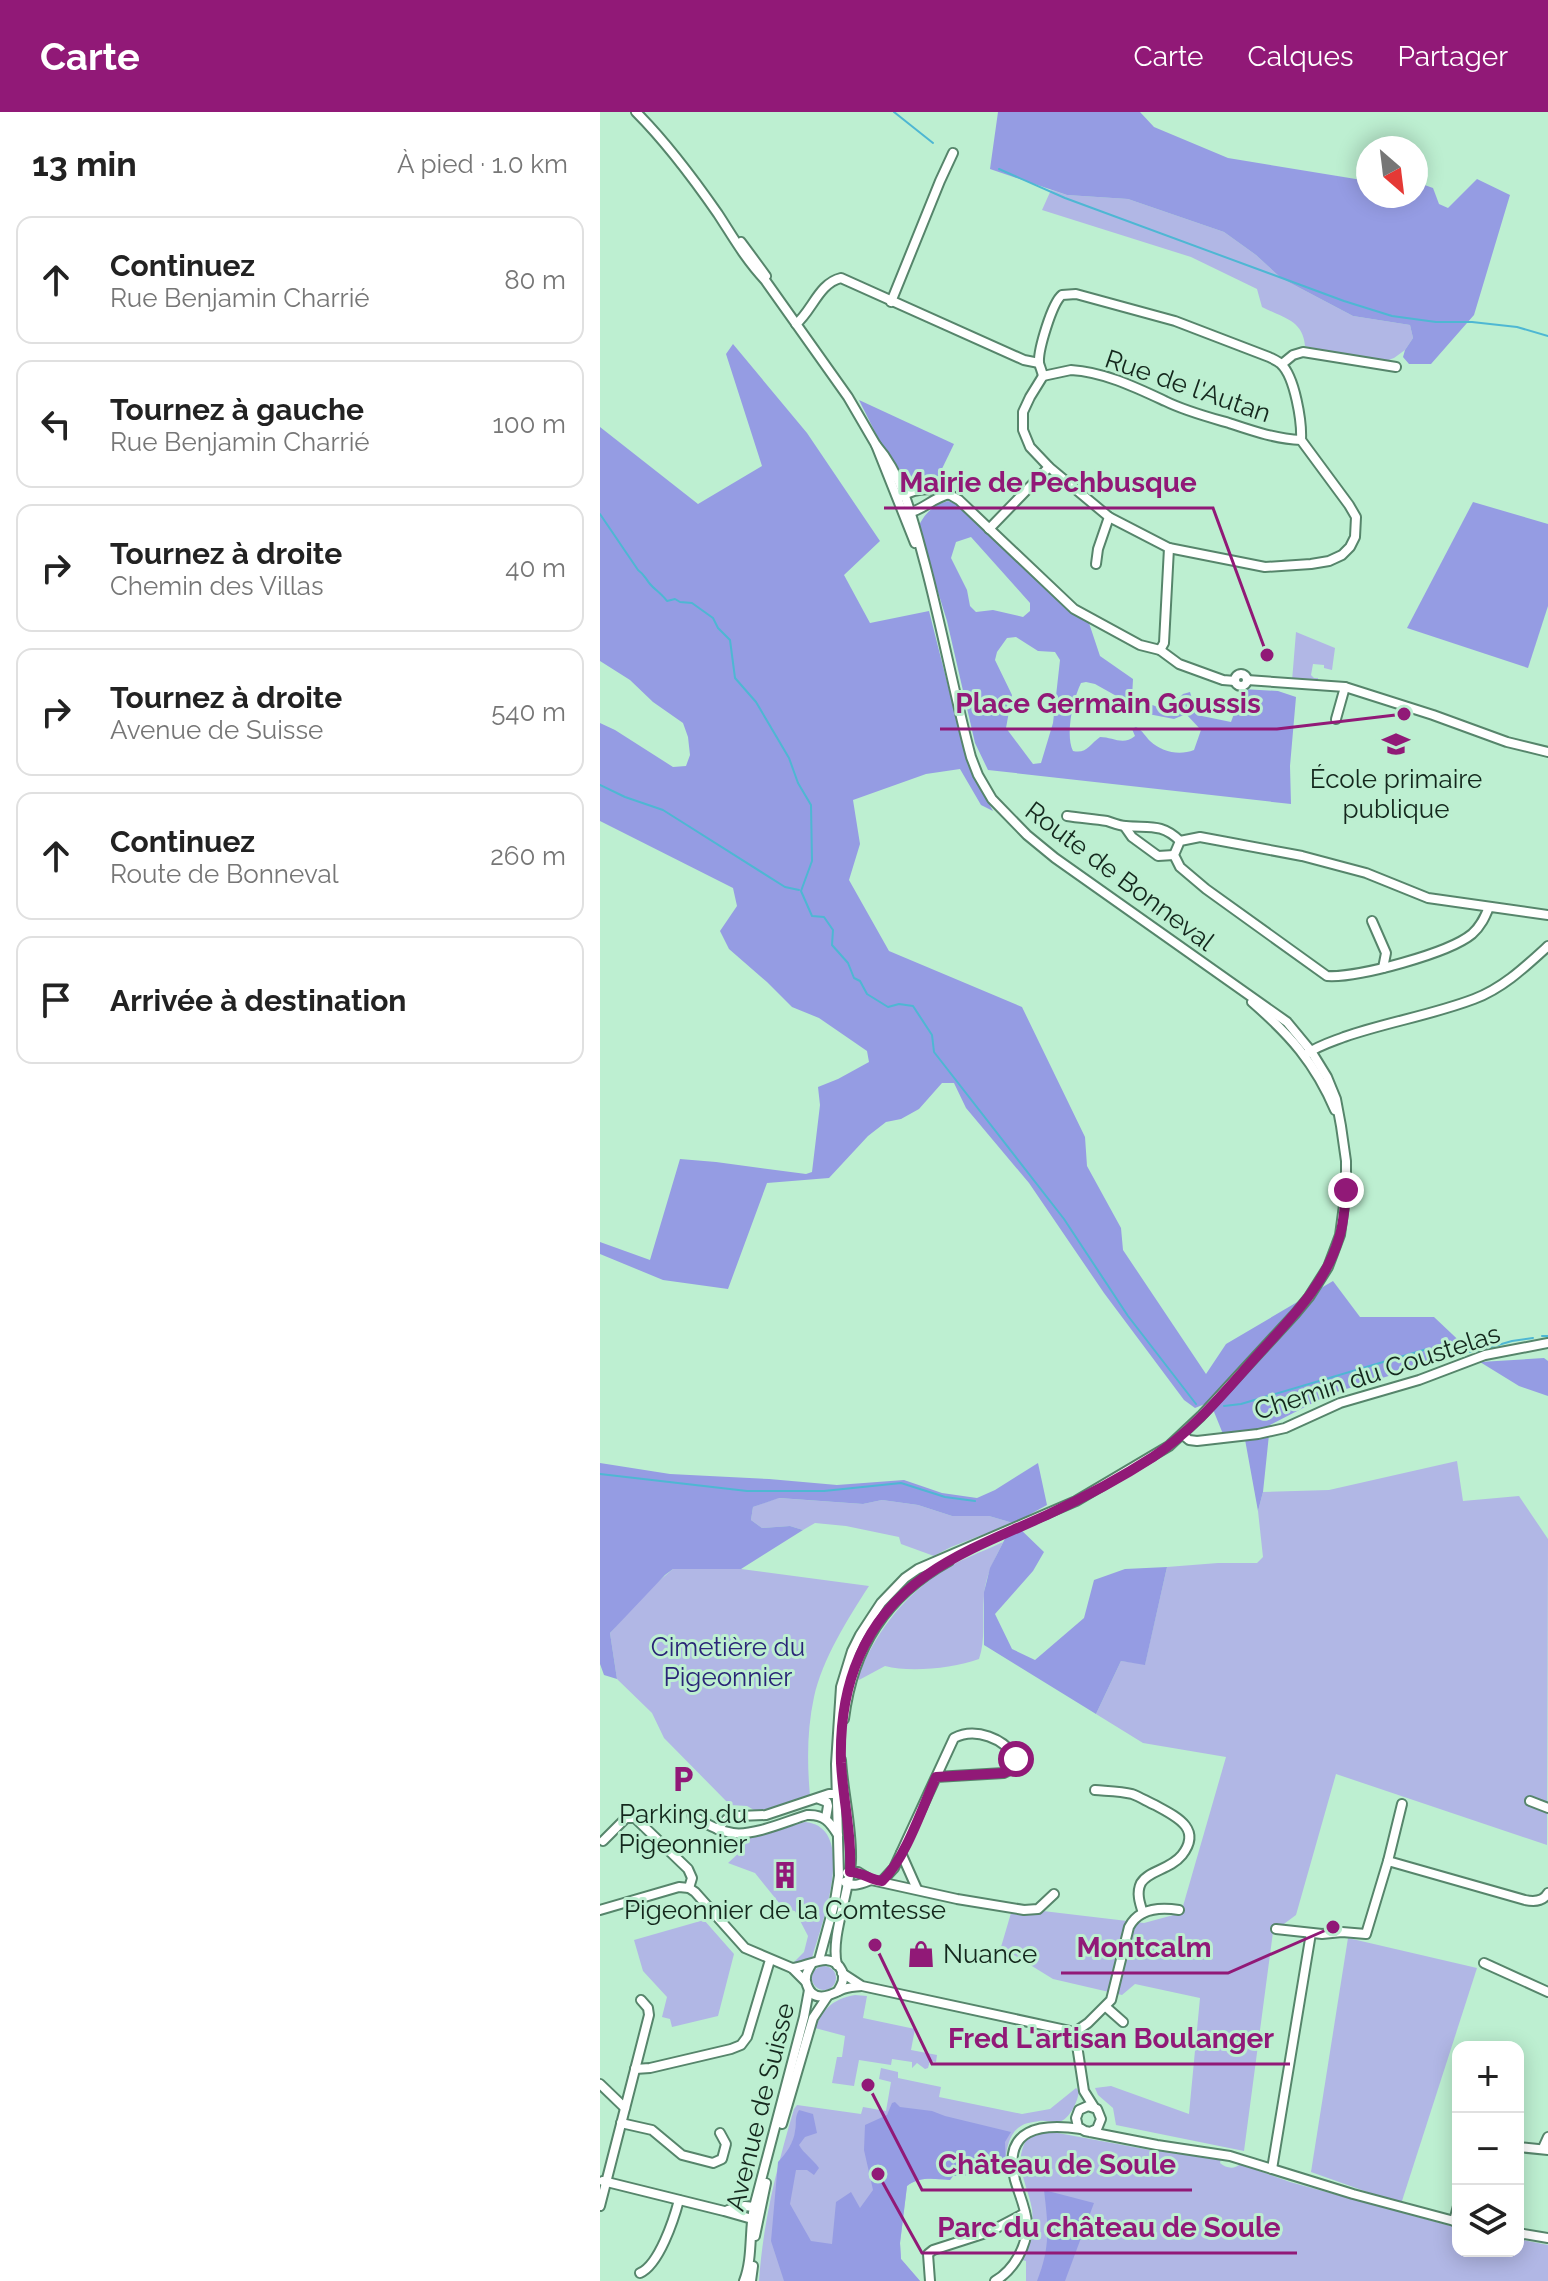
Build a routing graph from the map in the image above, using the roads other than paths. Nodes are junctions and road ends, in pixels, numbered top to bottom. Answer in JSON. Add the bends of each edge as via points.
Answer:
{"nodes":[{"id":1,"x":636,"y":112,"type":"edge"},
{"id":2,"x":953,"y":153,"type":"dead end"},
{"id":3,"x":891,"y":302,"type":"junction"},
{"id":4,"x":798,"y":323,"type":"junction"},
{"id":5,"x":1039,"y":363,"type":"junction"},
{"id":6,"x":1282,"y":364,"type":"junction"},
{"id":7,"x":1396,"y":367,"type":"dead end"},
{"id":8,"x":1043,"y":376,"type":"junction"},
{"id":9,"x":1301,"y":440,"type":"junction"},
{"id":10,"x":1049,"y":467,"type":"junction"},
{"id":11,"x":950,"y":494,"type":"junction"},
{"id":12,"x":904,"y":505,"type":"junction"},
{"id":13,"x":922,"y":508,"type":"junction"},
{"id":14,"x":1109,"y":517,"type":"junction"},
{"id":15,"x":914,"y":523,"type":"junction"},
{"id":16,"x":989,"y":529,"type":"junction"},
{"id":17,"x":1169,"y":548,"type":"junction"},
{"id":18,"x":924,"y":562,"type":"junction"},
{"id":19,"x":1096,"y":564,"type":"dead end"},
{"id":20,"x":1160,"y":650,"type":"junction"},
{"id":21,"x":1345,"y":687,"type":"junction"},
{"id":22,"x":1336,"y":719,"type":"dead end"},
{"id":23,"x":1548,"y":752,"type":"edge"},
{"id":24,"x":1067,"y":816,"type":"dead end"},
{"id":25,"x":1125,"y":827,"type":"junction"},
{"id":26,"x":1180,"y":841,"type":"junction"},
{"id":27,"x":1174,"y":855,"type":"junction"},
{"id":28,"x":1489,"y":907,"type":"junction"},
{"id":29,"x":1548,"y":916,"type":"edge"},
{"id":30,"x":1372,"y":921,"type":"dead end"},
{"id":31,"x":1548,"y":946,"type":"edge"},
{"id":32,"x":1383,"y":968,"type":"junction"},
{"id":33,"x":1308,"y":1053,"type":"junction"},
{"id":34,"x":1543,"y":1343,"type":"edge"},
{"id":35,"x":1183,"y":1435,"type":"junction"},
{"id":36,"x":936,"y":1777,"type":"junction"},
{"id":37,"x":1095,"y":1790,"type":"dead end"},
{"id":38,"x":840,"y":1794,"type":"junction"},
{"id":39,"x":818,"y":1799,"type":"junction"},
{"id":40,"x":1530,"y":1801,"type":"dead end"},
{"id":41,"x":1402,"y":1804,"type":"dead end"},
{"id":42,"x":1548,"y":1808,"type":"edge"},
{"id":43,"x":692,"y":1816,"type":"dead end"},
{"id":44,"x":826,"y":1818,"type":"junction"},
{"id":45,"x":717,"y":1829,"type":"junction"},
{"id":46,"x":838,"y":1836,"type":"junction"},
{"id":47,"x":603,"y":1841,"type":"dead end"},
{"id":48,"x":901,"y":1853,"type":"junction"},
{"id":49,"x":1388,"y":1861,"type":"junction"},
{"id":50,"x":850,"y":1872,"type":"junction"},
{"id":51,"x":839,"y":1876,"type":"junction"},
{"id":52,"x":871,"y":1880,"type":"junction"},
{"id":53,"x":882,"y":1881,"type":"junction"},
{"id":54,"x":849,"y":1885,"type":"junction"},
{"id":55,"x":689,"y":1888,"type":"junction"},
{"id":56,"x":917,"y":1889,"type":"junction"},
{"id":57,"x":1548,"y":1893,"type":"edge"},
{"id":58,"x":1054,"y":1894,"type":"dead end"},
{"id":59,"x":600,"y":1910,"type":"edge"},
{"id":60,"x":1179,"y":1910,"type":"dead end"},
{"id":61,"x":1143,"y":1913,"type":"junction"},
{"id":62,"x":1276,"y":1929,"type":"dead end"},
{"id":63,"x":1311,"y":1933,"type":"junction"},
{"id":64,"x":770,"y":1960,"type":"junction"},
{"id":65,"x":815,"y":1963,"type":"junction"},
{"id":66,"x":1484,"y":1963,"type":"dead end"},
{"id":67,"x":792,"y":1968,"type":"junction"},
{"id":68,"x":840,"y":1969,"type":"junction"},
{"id":69,"x":807,"y":1986,"type":"junction"},
{"id":70,"x":862,"y":1986,"type":"junction"},
{"id":71,"x":838,"y":1991,"type":"junction"},
{"id":72,"x":1548,"y":1992,"type":"edge"},
{"id":73,"x":827,"y":1997,"type":"junction"},
{"id":74,"x":641,"y":2000,"type":"dead end"},
{"id":75,"x":1106,"y":2007,"type":"junction"},
{"id":76,"x":1123,"y":2022,"type":"dead end"},
{"id":77,"x":1075,"y":2032,"type":"junction"},
{"id":78,"x":635,"y":2069,"type":"junction"},
{"id":79,"x":600,"y":2084,"type":"edge"},
{"id":80,"x":1084,"y":2091,"type":"junction"},
{"id":81,"x":1094,"y":2107,"type":"junction"},
{"id":82,"x":625,"y":2108,"type":"junction"},
{"id":83,"x":1079,"y":2110,"type":"junction"},
{"id":84,"x":1101,"y":2119,"type":"junction"},
{"id":85,"x":621,"y":2123,"type":"junction"},
{"id":86,"x":1085,"y":2131,"type":"junction"},
{"id":87,"x":720,"y":2133,"type":"dead end"},
{"id":88,"x":1112,"y":2136,"type":"junction"},
{"id":89,"x":1548,"y":2137,"type":"edge"},
{"id":90,"x":1524,"y":2147,"type":"edge"},
{"id":91,"x":1546,"y":2149,"type":"edge"},
{"id":92,"x":1272,"y":2169,"type":"junction"},
{"id":93,"x":602,"y":2181,"type":"edge"},
{"id":94,"x":679,"y":2200,"type":"junction"},
{"id":95,"x":600,"y":2206,"type":"edge"},
{"id":96,"x":1025,"y":2213,"type":"junction"},
{"id":97,"x":755,"y":2214,"type":"junction"},
{"id":98,"x":1452,"y":2221,"type":"edge"},
{"id":99,"x":1524,"y":2234,"type":"edge"},
{"id":100,"x":1548,"y":2238,"type":"edge"},
{"id":101,"x":640,"y":2273,"type":"dead end"},
{"id":102,"x":998,"y":2279,"type":"edge"},
{"id":103,"x":744,"y":2281,"type":"edge"},
{"id":104,"x":751,"y":2281,"type":"edge"},
{"id":105,"x":930,"y":2281,"type":"edge"}],
"edges":[{"from":1,"to":4,"type":"street","via":[[668,145]]},
{"from":2,"to":3,"type":"street"},
{"from":3,"to":4,"type":"street","via":[[841,278],[825,287]]},
{"from":3,"to":5,"type":"street"},
{"from":4,"to":12,"type":"street","via":[[888,461]]},
{"from":5,"to":6,"type":"street","via":[[1054,305],[1068,293],[1175,321]]},
{"from":5,"to":8,"type":"street"},
{"from":6,"to":7,"type":"street","via":[[1303,352]]},
{"from":6,"to":9,"type":"street","via":[[1302,417]]},
{"from":8,"to":9,"type":"street","name":"Rue de l'Autan","via":[[1084,371],[1187,410],[1282,440]]},
{"from":8,"to":10,"type":"street","name":"Rue de l'Autan","via":[[1023,412],[1023,430],[1030,447]]},
{"from":9,"to":17,"type":"street","name":"Rue de l'Autan","via":[[1356,517],[1355,537],[1342,555],[1311,564],[1265,567]]},
{"from":10,"to":14,"type":"street","name":"Rue de l'Autan"},
{"from":10,"to":16,"type":"street"},
{"from":11,"to":12,"type":"street","via":[[914,490]]},
{"from":11,"to":13,"type":"street"},
{"from":11,"to":16,"type":"street"},
{"from":12,"to":13,"type":"street"},
{"from":12,"to":15,"type":"street","name":"Route de Bonneval"},
{"from":12,"to":18,"type":"street","name":"Route de Bonneval"},
{"from":13,"to":15,"type":"street"},
{"from":14,"to":17,"type":"street","name":"Rue de l'Autan"},
{"from":14,"to":19,"type":"street"},
{"from":15,"to":18,"type":"street","name":"Route de Bonneval"},
{"from":16,"to":20,"type":"street","via":[[1074,609],[1140,645]]},
{"from":17,"to":20,"type":"street"},
{"from":18,"to":33,"type":"street","name":"Route de Bonneval","via":[[971,757],[992,799],[1055,858],[1233,985]]},
{"from":20,"to":21,"type":"street","via":[[1179,664],[1223,680],[1235,681],[1241,674],[1247,680]]},
{"from":21,"to":22,"type":"street"},
{"from":21,"to":23,"type":"street"},
{"from":24,"to":25,"type":"street"},
{"from":25,"to":26,"type":"street","via":[[1162,828]]},
{"from":25,"to":27,"type":"street","via":[[1158,856]]},
{"from":26,"to":27,"type":"street"},
{"from":26,"to":28,"type":"street","via":[[1200,837],[1302,856],[1366,873],[1428,898]]},
{"from":27,"to":32,"type":"street","via":[[1206,889],[1323,974],[1336,977]]},
{"from":28,"to":29,"type":"street"},
{"from":28,"to":32,"type":"street","via":[[1469,937]]},
{"from":30,"to":32,"type":"street","via":[[1386,953]]},
{"from":31,"to":33,"type":"street","via":[[1485,994]]},
{"from":33,"to":35,"type":"street","name":"Route de Bonneval","via":[[1341,1126],[1346,1190],[1340,1235],[1328,1267],[1295,1314]]},
{"from":34,"to":35,"type":"street","name":"Chemin du Coustelas","via":[[1485,1355],[1273,1431],[1197,1441]]},
{"from":35,"to":38,"type":"street","via":[[1076,1501],[926,1574],[903,1593],[868,1637],[853,1673],[844,1714]]},
{"from":36,"to":36,"type":"street","via":[[951,1742],[962,1734],[985,1735],[1016,1759],[1004,1773]]},
{"from":36,"to":48,"type":"street"},
{"from":37,"to":61,"type":"street","via":[[1137,1796],[1176,1816],[1188,1830],[1188,1844],[1176,1862],[1142,1882],[1138,1892]]},
{"from":38,"to":39,"type":"street"},
{"from":38,"to":46,"type":"street"},
{"from":38,"to":50,"type":"street","via":[[851,1848]]},
{"from":39,"to":44,"type":"street","via":[[827,1802]]},
{"from":39,"to":45,"type":"street","via":[[766,1815],[727,1819]]},
{"from":40,"to":42,"type":"street"},
{"from":41,"to":49,"type":"street"},
{"from":43,"to":45,"type":"street"},
{"from":44,"to":45,"type":"street","via":[[807,1815],[741,1833]]},
{"from":44,"to":46,"type":"street"},
{"from":46,"to":51,"type":"street"},
{"from":47,"to":55,"type":"street","via":[[626,1818],[635,1818],[688,1869]]},
{"from":48,"to":53,"type":"street"},
{"from":48,"to":56,"type":"street"},
{"from":49,"to":57,"type":"street","via":[[1525,1900],[1537,1901]]},
{"from":49,"to":63,"type":"street","via":[[1366,1934]]},
{"from":50,"to":51,"type":"street"},
{"from":50,"to":52,"type":"street"},
{"from":50,"to":54,"type":"street"},
{"from":51,"to":54,"type":"street"},
{"from":51,"to":65,"type":"street"},
{"from":52,"to":53,"type":"street"},
{"from":52,"to":54,"type":"street"},
{"from":53,"to":56,"type":"street"},
{"from":54,"to":68,"type":"street","via":[[835,1947]]},
{"from":55,"to":59,"type":"street"},
{"from":55,"to":64,"type":"street","via":[[745,1948]]},
{"from":56,"to":58,"type":"street","via":[[1024,1910],[1038,1909]]},
{"from":60,"to":61,"type":"street"},
{"from":61,"to":75,"type":"street","via":[[1129,1927]]},
{"from":62,"to":63,"type":"street"},
{"from":63,"to":92,"type":"street"},
{"from":64,"to":67,"type":"street"},
{"from":64,"to":78,"type":"street","via":[[741,2045]]},
{"from":65,"to":67,"type":"street"},
{"from":65,"to":68,"type":"street","via":[[827,1960]]},
{"from":65,"to":69,"type":"street","via":[[806,1973]]},
{"from":66,"to":72,"type":"street"},
{"from":67,"to":69,"type":"street"},
{"from":68,"to":70,"type":"street"},
{"from":68,"to":71,"type":"street","via":[[843,1982]]},
{"from":69,"to":73,"type":"street"},
{"from":69,"to":97,"type":"street","name":"Avenue de Suisse"},
{"from":70,"to":71,"type":"street"},
{"from":70,"to":77,"type":"street"},
{"from":71,"to":73,"type":"street"},
{"from":73,"to":97,"type":"street","name":"Avenue de Suisse","via":[[811,2026]]},
{"from":74,"to":78,"type":"street","via":[[649,2013]]},
{"from":75,"to":76,"type":"street"},
{"from":75,"to":77,"type":"street"},
{"from":77,"to":80,"type":"street"},
{"from":78,"to":82,"type":"street"},
{"from":79,"to":82,"type":"street"},
{"from":80,"to":81,"type":"street"},
{"from":80,"to":83,"type":"street"},
{"from":81,"to":83,"type":"street"},
{"from":81,"to":84,"type":"street"},
{"from":82,"to":85,"type":"street"},
{"from":83,"to":86,"type":"street","via":[[1076,2118]]},
{"from":84,"to":86,"type":"street","via":[[1097,2129]]},
{"from":84,"to":88,"type":"street"},
{"from":85,"to":87,"type":"street","via":[[652,2130],[680,2154],[713,2163],[722,2159],[726,2144]]},
{"from":85,"to":93,"type":"street"},
{"from":86,"to":88,"type":"street"},
{"from":86,"to":96,"type":"street","via":[[1038,2129],[1019,2139],[1013,2167]]},
{"from":88,"to":92,"type":"street","via":[[1230,2156]]},
{"from":89,"to":91,"type":"street"},
{"from":90,"to":91,"type":"street"},
{"from":92,"to":98,"type":"street"},
{"from":93,"to":94,"type":"street"},
{"from":93,"to":95,"type":"street"},
{"from":94,"to":97,"type":"street","via":[[724,2211],[745,2206]]},
{"from":94,"to":101,"type":"street","via":[[652,2266]]},
{"from":96,"to":102,"type":"street","via":[[1023,2244]]},
{"from":96,"to":105,"type":"street","via":[[989,2232],[933,2250],[928,2254]]},
{"from":97,"to":103,"type":"street","name":"Avenue de Suisse"},
{"from":97,"to":104,"type":"street","name":"Avenue de Suisse"},
{"from":99,"to":100,"type":"street"}]}
